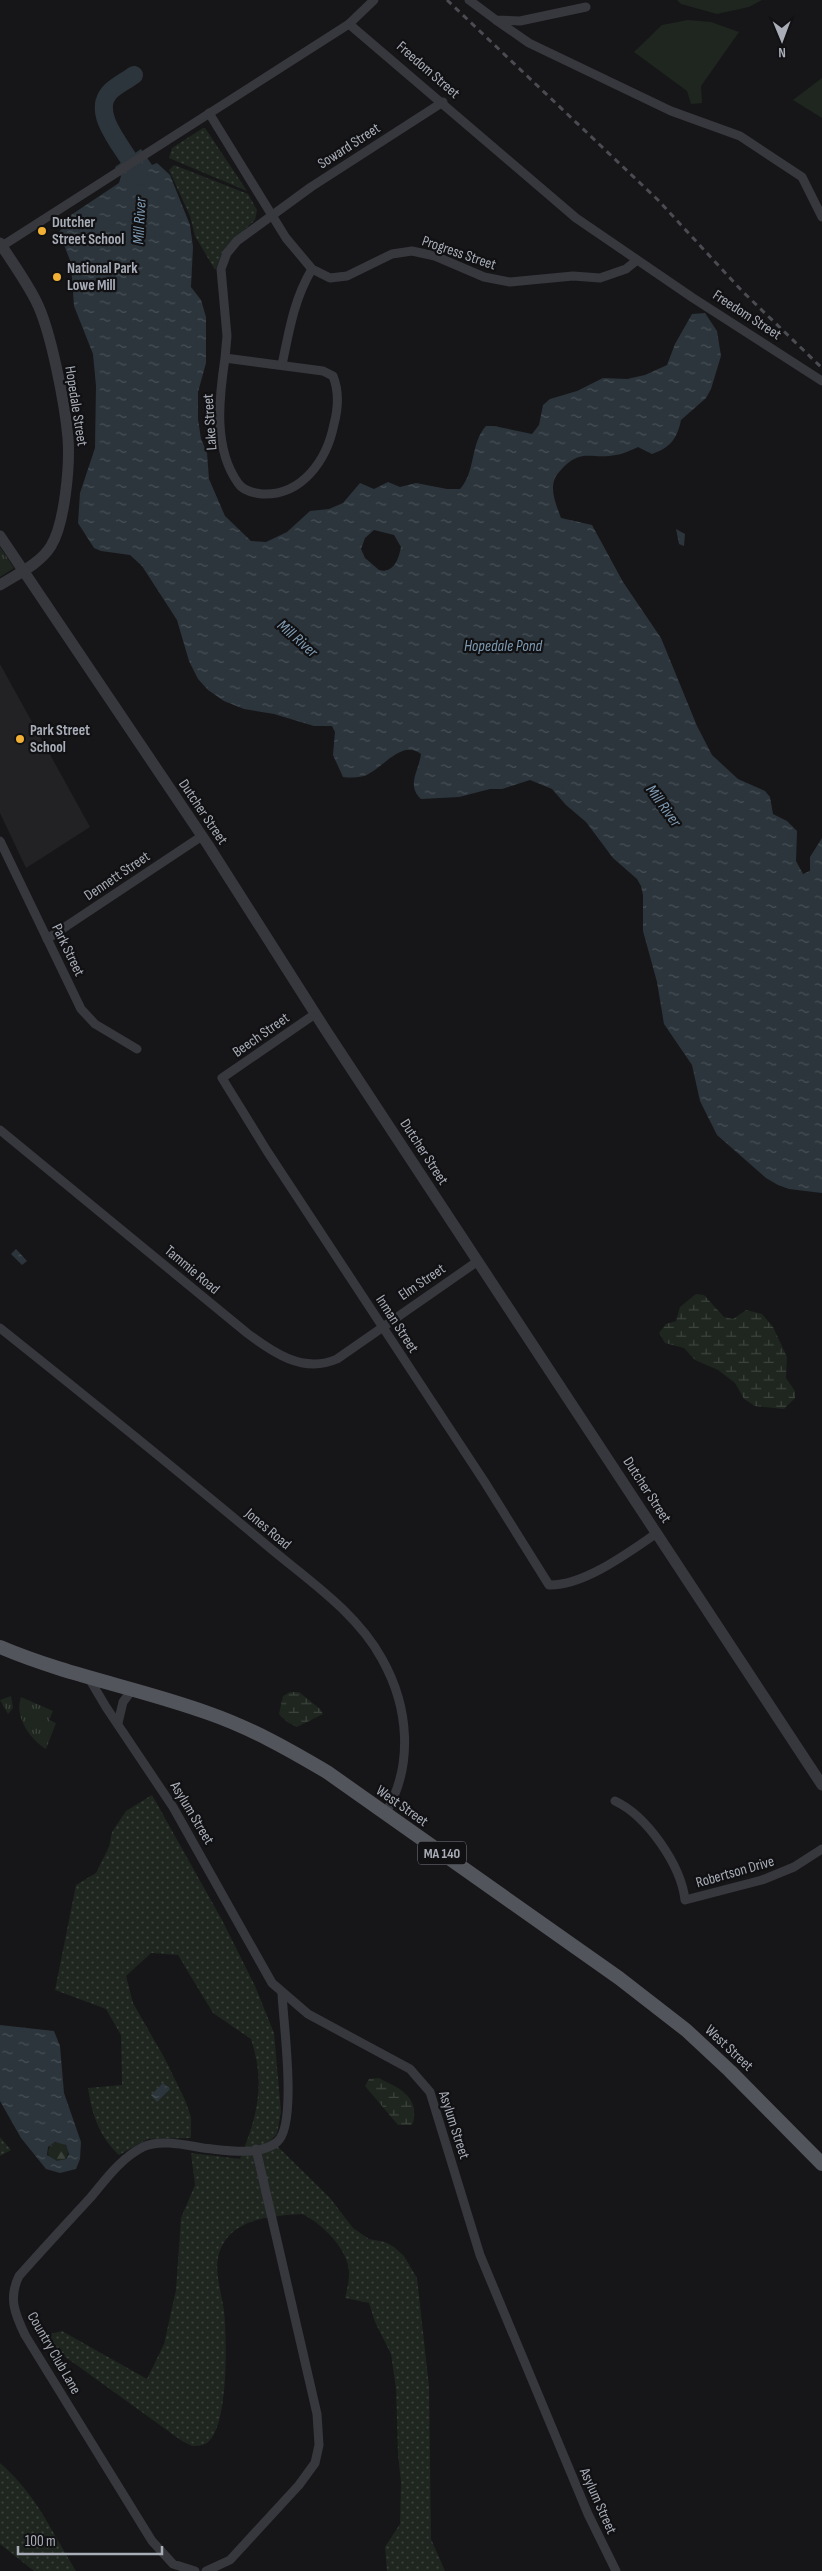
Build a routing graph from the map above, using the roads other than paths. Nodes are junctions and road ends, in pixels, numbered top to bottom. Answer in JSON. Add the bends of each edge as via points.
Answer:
{"nodes":[{"id":1,"x":374,"y":0,"type":"edge"},
{"id":2,"x":469,"y":0,"type":"edge"},
{"id":3,"x":586,"y":6,"type":"dead end"},
{"id":4,"x":496,"y":20,"type":"junction"},
{"id":5,"x":349,"y":24,"type":"junction"},
{"id":6,"x":442,"y":102,"type":"junction"},
{"id":7,"x":209,"y":113,"type":"junction"},
{"id":8,"x":272,"y":214,"type":"junction"},
{"id":9,"x":822,"y":217,"type":"edge"},
{"id":10,"x":1,"y":246,"type":"edge"},
{"id":11,"x":636,"y":260,"type":"junction"},
{"id":12,"x":312,"y":269,"type":"junction"},
{"id":13,"x":226,"y":358,"type":"junction"},
{"id":14,"x":282,"y":365,"type":"junction"},
{"id":15,"x":822,"y":381,"type":"edge"},
{"id":16,"x":0,"y":536,"type":"edge"},
{"id":17,"x":22,"y":571,"type":"junction"},
{"id":18,"x":0,"y":585,"type":"edge"},
{"id":19,"x":202,"y":836,"type":"junction"},
{"id":20,"x":0,"y":841,"type":"edge"},
{"id":21,"x":47,"y":938,"type":"junction"},
{"id":22,"x":315,"y":1014,"type":"junction"},
{"id":23,"x":137,"y":1049,"type":"dead end"},
{"id":24,"x":222,"y":1078,"type":"joint"},
{"id":25,"x":0,"y":1130,"type":"edge"},
{"id":26,"x":478,"y":1261,"type":"junction"},
{"id":27,"x":382,"y":1326,"type":"junction"},
{"id":28,"x":0,"y":1328,"type":"edge"},
{"id":29,"x":657,"y":1533,"type":"junction"},
{"id":30,"x":0,"y":1648,"type":"edge"},
{"id":31,"x":90,"y":1680,"type":"junction"},
{"id":32,"x":132,"y":1690,"type":"junction"},
{"id":33,"x":118,"y":1723,"type":"junction"},
{"id":34,"x":822,"y":1785,"type":"edge"},
{"id":35,"x":615,"y":1801,"type":"dead end"},
{"id":36,"x":386,"y":1814,"type":"junction"},
{"id":37,"x":822,"y":1849,"type":"edge"},
{"id":38,"x":282,"y":1993,"type":"junction"},
{"id":39,"x":256,"y":2149,"type":"junction"},
{"id":40,"x":822,"y":2164,"type":"edge"},
{"id":41,"x":195,"y":2571,"type":"edge"},
{"id":42,"x":206,"y":2571,"type":"edge"},
{"id":43,"x":616,"y":2571,"type":"edge"}],
"edges":[{"from":1,"to":5,"type":"street"},
{"from":2,"to":4,"type":"street"},
{"from":3,"to":4,"type":"street","via":[[520,21]]},
{"from":4,"to":9,"type":"street","via":[[529,43],[671,111],[740,136],[802,177]]},
{"from":5,"to":6,"type":"street","name":"Freedom Street"},
{"from":5,"to":7,"type":"street"},
{"from":6,"to":8,"type":"street","name":"Soward Street"},
{"from":6,"to":11,"type":"street","name":"Freedom Street","via":[[576,218]]},
{"from":7,"to":8,"type":"street","name":"Progress Street"},
{"from":7,"to":10,"type":"street"},
{"from":8,"to":12,"type":"street","name":"Progress Street","via":[[286,238]]},
{"from":8,"to":13,"type":"street","name":"Lake Street","via":[[237,241],[227,253],[221,269],[228,336]]},
{"from":10,"to":17,"type":"street","name":"Hopedale Street","via":[[36,302],[43,320],[68,438],[65,483],[54,540],[44,556]]},
{"from":11,"to":12,"type":"street","name":"Progress Street","via":[[626,269],[600,278],[573,276],[510,282],[484,277],[435,256],[412,251],[392,254],[337,278]]},
{"from":11,"to":15,"type":"street","name":"Freedom Street"},
{"from":12,"to":14,"type":"street","via":[[293,309]]},
{"from":13,"to":14,"type":"street","name":"Lake Street"},
{"from":13,"to":14,"type":"street","name":"Lake Street","via":[[219,403],[225,452],[238,484],[256,493],[279,493],[310,475],[325,454],[336,418],[337,389],[333,376],[323,371]]},
{"from":16,"to":17,"type":"street","name":"Dutcher Street"},
{"from":17,"to":18,"type":"street","name":"Hopedale Street"},
{"from":17,"to":19,"type":"street","name":"Dutcher Street"},
{"from":19,"to":21,"type":"street","name":"Dennett Street"},
{"from":19,"to":22,"type":"street","name":"Dutcher Street"},
{"from":20,"to":21,"type":"street","name":"Park Street"},
{"from":21,"to":23,"type":"street","name":"Park Street","via":[[85,1015]]},
{"from":22,"to":24,"type":"street","name":"Beech Street"},
{"from":22,"to":26,"type":"street","name":"Dutcher Street"},
{"from":24,"to":27,"type":"street","name":"Inman Street"},
{"from":25,"to":27,"type":"street","name":"Tammie Road","via":[[246,1333],[279,1355],[302,1363],[329,1362]]},
{"from":26,"to":27,"type":"street","name":"Elm Street"},
{"from":26,"to":29,"type":"street","name":"Dutcher Street"},
{"from":27,"to":29,"type":"street","name":"Inman Street","via":[[549,1585],[563,1586],[595,1571]]},
{"from":28,"to":36,"type":"street","name":"Jones Road","via":[[183,1475],[354,1620],[382,1659],[404,1717],[402,1774],[396,1797]]},
{"from":29,"to":34,"type":"street","name":"Dutcher Street"},
{"from":30,"to":31,"type":"main road","name":"West Street","number":"MA 140"},
{"from":31,"to":32,"type":"main road","name":"West Street","number":"MA 140"},
{"from":31,"to":33,"type":"street","name":"Asylum Street"},
{"from":32,"to":33,"type":"street","via":[[123,1702]]},
{"from":32,"to":36,"type":"main road","name":"West Street","number":"MA 140","via":[[249,1728],[327,1772]]},
{"from":33,"to":38,"type":"street","name":"Asylum Street","via":[[173,1807],[272,1983]]},
{"from":35,"to":37,"type":"street","name":"Robertson Drive","via":[[639,1817],[662,1847],[681,1877],[685,1900],[762,1880],[794,1867]]},
{"from":36,"to":40,"type":"main road","name":"West Street","number":"MA 140","via":[[622,1980],[686,2030]]},
{"from":38,"to":39,"type":"street","name":"Country Club Lane","via":[[288,2075],[287,2119],[280,2139],[269,2147]]},
{"from":38,"to":43,"type":"street","name":"Asylum Street","via":[[308,2014],[410,2069],[430,2092],[480,2255],[588,2514]]},
{"from":39,"to":41,"type":"street","name":"Country Club Lane","via":[[151,2144],[138,2150],[118,2166],[20,2276],[12,2293],[15,2312],[25,2335],[152,2541],[173,2564]]},
{"from":39,"to":42,"type":"street","via":[[317,2414],[319,2445],[315,2463],[293,2492],[230,2560]]}]}
